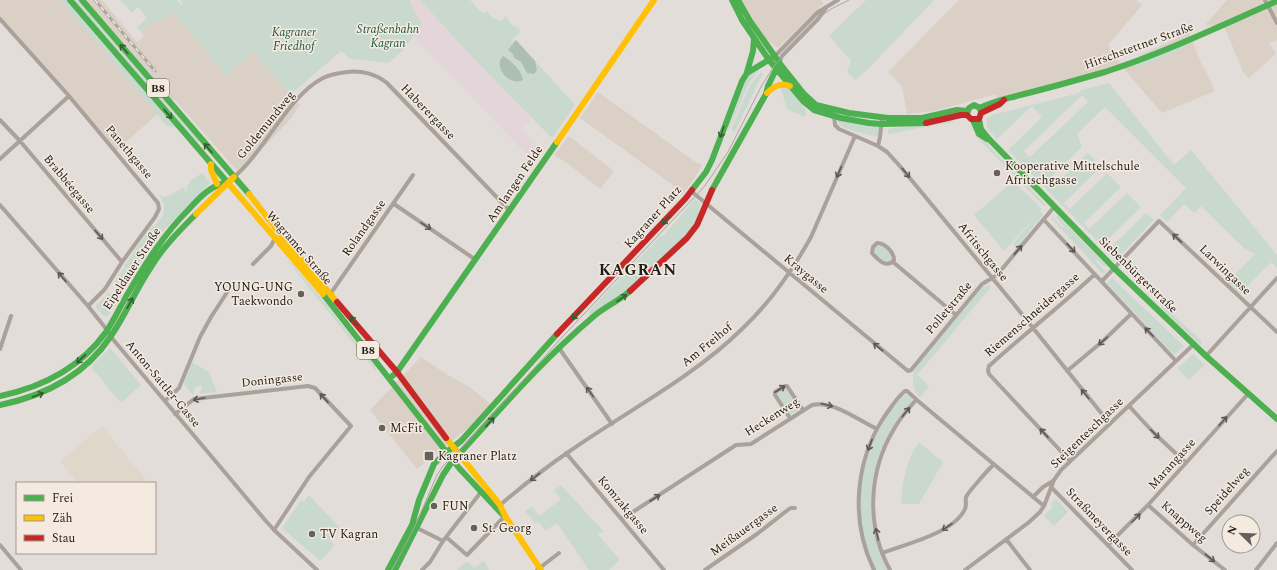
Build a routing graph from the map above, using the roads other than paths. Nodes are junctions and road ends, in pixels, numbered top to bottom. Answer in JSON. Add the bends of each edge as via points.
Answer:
{"nodes":[{"id":1,"x":70,"y":0,"type":"edge"},
{"id":2,"x":82,"y":0,"type":"edge"},
{"id":3,"x":654,"y":0,"type":"edge"},
{"id":4,"x":732,"y":0,"type":"edge"},
{"id":5,"x":738,"y":0,"type":"edge"},
{"id":6,"x":838,"y":0,"type":"edge"},
{"id":7,"x":1277,"y":1,"type":"edge"},
{"id":8,"x":1266,"y":2,"type":"edge"},
{"id":9,"x":828,"y":6,"type":"junction"},
{"id":10,"x":0,"y":19,"type":"edge"},
{"id":11,"x":1277,"y":23,"type":"edge"},
{"id":12,"x":754,"y":39,"type":"junction"},
{"id":13,"x":775,"y":62,"type":"junction"},
{"id":14,"x":747,"y":73,"type":"junction"},
{"id":15,"x":313,"y":84,"type":"joint"},
{"id":16,"x":791,"y":87,"type":"junction"},
{"id":17,"x":766,"y":94,"type":"junction"},
{"id":18,"x":69,"y":96,"type":"junction"},
{"id":19,"x":834,"y":113,"type":"junction"},
{"id":20,"x":967,"y":113,"type":"junction"},
{"id":21,"x":978,"y":115,"type":"junction"},
{"id":22,"x":0,"y":120,"type":"edge"},
{"id":23,"x":882,"y":121,"type":"junction"},
{"id":24,"x":855,"y":136,"type":"junction"},
{"id":25,"x":20,"y":141,"type":"junction"},
{"id":26,"x":878,"y":146,"type":"junction"},
{"id":27,"x":0,"y":160,"type":"edge"},
{"id":28,"x":211,"y":164,"type":"junction"},
{"id":29,"x":413,"y":175,"type":"dead end"},
{"id":30,"x":234,"y":177,"type":"junction"},
{"id":31,"x":228,"y":182,"type":"junction"},
{"id":32,"x":217,"y":184,"type":"junction"},
{"id":33,"x":691,"y":191,"type":"junction"},
{"id":34,"x":705,"y":203,"type":"junction"},
{"id":35,"x":394,"y":204,"type":"junction"},
{"id":36,"x":0,"y":205,"type":"edge"},
{"id":37,"x":1054,"y":207,"type":"junction"},
{"id":38,"x":510,"y":211,"type":"junction"},
{"id":39,"x":1044,"y":220,"type":"junction"},
{"id":40,"x":275,"y":238,"type":"junction"},
{"id":41,"x":476,"y":260,"type":"junction"},
{"id":42,"x":122,"y":262,"type":"junction"},
{"id":43,"x":893,"y":262,"type":"junction"},
{"id":44,"x":253,"y":264,"type":"dead end"},
{"id":45,"x":1114,"y":268,"type":"junction"},
{"id":46,"x":790,"y":273,"type":"junction"},
{"id":47,"x":1094,"y":274,"type":"junction"},
{"id":48,"x":992,"y":278,"type":"junction"},
{"id":49,"x":1277,"y":278,"type":"edge"},
{"id":50,"x":1102,"y":281,"type":"junction"},
{"id":51,"x":228,"y":291,"type":"dead end"},
{"id":52,"x":331,"y":293,"type":"junction"},
{"id":53,"x":88,"y":306,"type":"junction"},
{"id":54,"x":1249,"y":307,"type":"junction"},
{"id":55,"x":1132,"y":314,"type":"junction"},
{"id":56,"x":956,"y":315,"type":"junction"},
{"id":57,"x":11,"y":316,"type":"dead end"},
{"id":58,"x":1032,"y":328,"type":"junction"},
{"id":59,"x":107,"y":330,"type":"junction"},
{"id":60,"x":1277,"y":332,"type":"edge"},
{"id":61,"x":111,"y":337,"type":"junction"},
{"id":62,"x":1194,"y":344,"type":"junction"},
{"id":63,"x":559,"y":348,"type":"junction"},
{"id":64,"x":0,"y":349,"type":"edge"},
{"id":65,"x":1206,"y":356,"type":"junction"},
{"id":66,"x":1176,"y":361,"type":"junction"},
{"id":67,"x":908,"y":371,"type":"joint"},
{"id":68,"x":1067,"y":371,"type":"junction"},
{"id":69,"x":397,"y":372,"type":"junction"},
{"id":70,"x":390,"y":378,"type":"junction"},
{"id":71,"x":1248,"y":394,"type":"junction"},
{"id":72,"x":0,"y":396,"type":"edge"},
{"id":73,"x":916,"y":400,"type":"junction"},
{"id":74,"x":165,"y":401,"type":"junction"},
{"id":75,"x":0,"y":405,"type":"edge"},
{"id":76,"x":1129,"y":406,"type":"junction"},
{"id":77,"x":803,"y":410,"type":"junction"},
{"id":78,"x":175,"y":414,"type":"junction"},
{"id":79,"x":790,"y":418,"type":"junction"},
{"id":80,"x":1277,"y":419,"type":"edge"},
{"id":81,"x":612,"y":424,"type":"junction"},
{"id":82,"x":1110,"y":424,"type":"junction"},
{"id":83,"x":876,"y":429,"type":"junction"},
{"id":84,"x":454,"y":447,"type":"junction"},
{"id":85,"x":1277,"y":451,"type":"edge"},
{"id":86,"x":447,"y":452,"type":"junction"},
{"id":87,"x":566,"y":453,"type":"junction"},
{"id":88,"x":460,"y":454,"type":"junction"},
{"id":89,"x":454,"y":461,"type":"junction"},
{"id":90,"x":1070,"y":461,"type":"junction"},
{"id":91,"x":1186,"y":463,"type":"junction"},
{"id":92,"x":994,"y":464,"type":"junction"},
{"id":93,"x":1054,"y":480,"type":"junction"},
{"id":94,"x":1051,"y":488,"type":"junction"},
{"id":95,"x":481,"y":492,"type":"junction"},
{"id":96,"x":1033,"y":497,"type":"junction"},
{"id":97,"x":500,"y":505,"type":"junction"},
{"id":98,"x":1148,"y":505,"type":"junction"},
{"id":99,"x":1044,"y":506,"type":"junction"},
{"id":100,"x":795,"y":508,"type":"dead end"},
{"id":101,"x":505,"y":516,"type":"junction"},
{"id":102,"x":622,"y":519,"type":"junction"},
{"id":103,"x":414,"y":526,"type":"junction"},
{"id":104,"x":274,"y":530,"type":"junction"},
{"id":105,"x":445,"y":539,"type":"junction"},
{"id":106,"x":1006,"y":539,"type":"junction"},
{"id":107,"x":1277,"y":543,"type":"edge"},
{"id":108,"x":0,"y":545,"type":"edge"},
{"id":109,"x":1108,"y":545,"type":"junction"},
{"id":110,"x":1193,"y":545,"type":"junction"},
{"id":111,"x":882,"y":553,"type":"junction"},
{"id":112,"x":559,"y":554,"type":"dead end"},
{"id":113,"x":539,"y":569,"type":"edge"},
{"id":114,"x":21,"y":570,"type":"edge"},
{"id":115,"x":317,"y":570,"type":"edge"},
{"id":116,"x":388,"y":570,"type":"edge"},
{"id":117,"x":395,"y":570,"type":"edge"},
{"id":118,"x":422,"y":570,"type":"edge"},
{"id":119,"x":664,"y":570,"type":"edge"},
{"id":120,"x":705,"y":570,"type":"edge"},
{"id":121,"x":874,"y":570,"type":"edge"},
{"id":122,"x":890,"y":570,"type":"edge"},
{"id":123,"x":965,"y":570,"type":"edge"},
{"id":124,"x":1030,"y":570,"type":"edge"},
{"id":125,"x":1132,"y":570,"type":"edge"},
{"id":126,"x":1225,"y":570,"type":"edge"},
{"id":127,"x":1256,"y":570,"type":"edge"}],
"edges":[{"from":1,"to":28,"type":"main road","name":"Wagramer Straße","number":"B8","one_way":true},
{"from":30,"to":2,"type":"main road","name":"Wagramer Straße","number":"B8","one_way":true},
{"from":3,"to":38,"type":"main road","name":"Am langen Felde"},
{"from":4,"to":12,"type":"main road"},
{"from":5,"to":13,"type":"main road"},
{"from":6,"to":9,"type":"street"},
{"from":7,"to":8,"type":"main road","name":"Hirschstettner Straße"},
{"from":8,"to":11,"type":"street"},
{"from":8,"to":21,"type":"main road","name":"Hirschstettner Straße","via":[[1195,37],[1130,63],[1092,76],[991,102]]},
{"from":9,"to":13,"type":"street"},
{"from":9,"to":13,"type":"street","via":[[818,12]]},
{"from":10,"to":18,"type":"street","name":"Panethgasse"},
{"from":12,"to":13,"type":"main road"},
{"from":12,"to":14,"type":"main road","name":"Kagraner Platz"},
{"from":13,"to":14,"type":"main road"},
{"from":13,"to":16,"type":"main road"},
{"from":13,"to":17,"type":"main road"},
{"from":13,"to":19,"type":"main road","via":[[809,99]]},
{"from":14,"to":33,"type":"main road","name":"Kagraner Platz","one_way":true,"via":[[712,160]]},
{"from":15,"to":30,"type":"street","name":"Goldemundweg","via":[[293,104],[246,166]]},
{"from":15,"to":38,"type":"street","name":"Haberergasse","via":[[330,75],[352,71],[366,73],[384,81]]},
{"from":16,"to":17,"type":"main road","via":[[784,84],[774,85]]},
{"from":16,"to":19,"type":"main road","via":[[811,108]]},
{"from":17,"to":34,"type":"main road"},
{"from":18,"to":25,"type":"street"},
{"from":18,"to":42,"type":"street","name":"Panethgasse","via":[[158,203],[159,209],[155,217]]},
{"from":19,"to":23,"type":"main road","name":"Hirschstettner Straße","via":[[869,123]]},
{"from":19,"to":24,"type":"street","name":"Afritschgasse","via":[[835,125],[839,130]]},
{"from":20,"to":21,"type":"main road"},
{"from":20,"to":21,"type":"main road","name":"Hirschstettner Straße","via":[[974,105]]},
{"from":20,"to":23,"type":"main road","name":"Hirschstettner Straße","via":[[957,110],[922,118]]},
{"from":21,"to":37,"type":"main road","name":"Siebenbürgerstraße","via":[[976,131],[989,140]]},
{"from":22,"to":25,"type":"street","name":"Brabbéegasse"},
{"from":23,"to":26,"type":"street"},
{"from":24,"to":26,"type":"street","name":"Afritschgasse"},
{"from":24,"to":46,"type":"street","name":"Am Freihof","one_way":true,"via":[[811,238]]},
{"from":25,"to":27,"type":"street"},
{"from":25,"to":42,"type":"street","name":"Brabbéegasse","one_way":true},
{"from":26,"to":48,"type":"street","name":"Afritschgasse","one_way":true,"via":[[899,165]]},
{"from":28,"to":31,"type":"main road","name":"Wagramer Straße","number":"B8"},
{"from":28,"to":32,"type":"main road"},
{"from":29,"to":35,"type":"street","name":"Rolandgasse"},
{"from":30,"to":31,"type":"main road","name":"Eipeldauer Straße"},
{"from":30,"to":52,"type":"main road","name":"Wagramer Straße","number":"B8"},
{"from":31,"to":32,"type":"main road"},
{"from":31,"to":40,"type":"main road","name":"Wagramer Straße","number":"B8"},
{"from":61,"to":31,"type":"main road","name":"Eipeldauer Straße","one_way":true,"via":[[158,256]]},
{"from":32,"to":59,"type":"main road","name":"Eipeldauer Straße","via":[[190,207],[167,233],[141,270]]},
{"from":33,"to":34,"type":"street","name":"Kraygasse"},
{"from":33,"to":84,"type":"main road","name":"Kagraner Platz","one_way":true},
{"from":34,"to":46,"type":"street","name":"Kraygasse"},
{"from":63,"to":34,"type":"main road","one_way":true,"via":[[588,321],[625,296],[681,245],[694,229]]},
{"from":35,"to":41,"type":"street","one_way":true},
{"from":35,"to":52,"type":"street","name":"Rolandgasse"},
{"from":53,"to":36,"type":"street","name":"Anton-Sattler-Gasse","one_way":true},
{"from":37,"to":39,"type":"street","name":"Polletstraße"},
{"from":37,"to":45,"type":"main road","name":"Siebenbürgerstraße"},
{"from":38,"to":41,"type":"main road","name":"Am langen Felde"},
{"from":39,"to":47,"type":"street","one_way":true},
{"from":48,"to":39,"type":"street","name":"Polletstraße","one_way":true},
{"from":40,"to":44,"type":"street","via":[[271,246]]},
{"from":40,"to":70,"type":"main road","name":"Wagramer Straße","number":"B8"},
{"from":41,"to":69,"type":"main road","name":"Am langen Felde"},
{"from":42,"to":53,"type":"street","name":"Panethgasse","via":[[105,289]]},
{"from":43,"to":43,"type":"street","via":[[892,252],[881,243],[875,244],[872,249],[874,255],[886,264]]},
{"from":43,"to":56,"type":"street"},
{"from":45,"to":50,"type":"street"},
{"from":54,"to":45,"type":"street","name":"Larwingasse","one_way":true,"via":[[1159,221]]},
{"from":45,"to":62,"type":"main road","name":"Siebenbürgerstraße"},
{"from":67,"to":46,"type":"street","name":"Kraygasse","one_way":true},
{"from":46,"to":81,"type":"street","name":"Am Freihof","via":[[729,342],[680,379]]},
{"from":47,"to":50,"type":"street"},
{"from":47,"to":58,"type":"street","name":"Riemenschneidergasse"},
{"from":48,"to":56,"type":"street","name":"Polletstraße","via":[[981,285]]},
{"from":48,"to":58,"type":"street","name":"Afritschgasse"},
{"from":49,"to":54,"type":"street"},
{"from":50,"to":55,"type":"street"},
{"from":51,"to":74,"type":"street","via":[[200,337],[179,388]]},
{"from":69,"to":52,"type":"main road","name":"Wagramer Straße","number":"B8","one_way":true},
{"from":53,"to":59,"type":"street","name":"Anton-Sattler-Gasse"},
{"from":54,"to":60,"type":"street","name":"Larwingasse"},
{"from":54,"to":65,"type":"street"},
{"from":66,"to":55,"type":"street","one_way":true},
{"from":55,"to":68,"type":"street","one_way":true},
{"from":56,"to":67,"type":"street","name":"Polletstraße"},
{"from":57,"to":64,"type":"street"},
{"from":58,"to":68,"type":"street","name":"Afritschgasse"},
{"from":90,"to":58,"type":"street","name":"Riemenschneidergasse","one_way":true,"via":[[988,373],[989,366]]},
{"from":59,"to":61,"type":"street","name":"Anton-Sattler-Gasse"},
{"from":59,"to":72,"type":"main road","name":"Eipeldauer Straße","one_way":true,"via":[[94,347],[59,376],[19,393]]},
{"from":61,"to":74,"type":"street","name":"Anton-Sattler-Gasse"},
{"from":75,"to":61,"type":"main road","name":"Eipeldauer Straße","one_way":true,"via":[[37,395],[64,381]]},
{"from":62,"to":65,"type":"main road","name":"Siebenbürgerstraße"},
{"from":62,"to":66,"type":"street","name":"Steigenteschgasse"},
{"from":81,"to":63,"type":"street","one_way":true},
{"from":88,"to":63,"type":"main road","one_way":true},
{"from":65,"to":71,"type":"main road","name":"Siebenbürgerstraße"},
{"from":66,"to":76,"type":"street","name":"Steigenteschgasse"},
{"from":82,"to":68,"type":"street","name":"Afritschgasse","one_way":true},
{"from":69,"to":70,"type":"main road","name":"Am langen Felde"},
{"from":69,"to":84,"type":"main road","name":"Wagramer Straße","number":"B8"},
{"from":70,"to":86,"type":"main road","name":"Wagramer Straße","number":"B8"},
{"from":71,"to":80,"type":"main road","name":"Siebenbürgerstraße"},
{"from":91,"to":71,"type":"street","name":"Marangasse","one_way":true},
{"from":73,"to":83,"type":"street","via":[[907,391],[904,392]]},
{"from":73,"to":92,"type":"street"},
{"from":111,"to":73,"type":"street","one_way":true,"via":[[874,517],[875,476],[890,436]]},
{"from":74,"to":78,"type":"street","name":"Anton-Sattler-Gasse"},
{"from":76,"to":82,"type":"street","name":"Steigenteschgasse"},
{"from":76,"to":91,"type":"street","one_way":true},
{"from":77,"to":79,"type":"street","name":"Heckenweg"},
{"from":79,"to":77,"type":"street","one_way":true,"via":[[775,392],[787,386]]},
{"from":77,"to":83,"type":"street","name":"Heckenweg","one_way":true,"via":[[815,404],[828,404]]},
{"from":78,"to":104,"type":"street","name":"Anton-Sattler-Gasse"},
{"from":104,"to":78,"type":"street","name":"Doningasse","one_way":true,"via":[[309,477],[351,426],[315,388],[308,386],[194,399]]},
{"from":102,"to":79,"type":"street","name":"Heckenweg","one_way":true,"via":[[736,445],[751,444]]},
{"from":81,"to":87,"type":"street","name":"Am Freihof"},
{"from":82,"to":90,"type":"street","name":"Steigenteschgasse"},
{"from":83,"to":121,"type":"street","one_way":true,"via":[[863,464],[858,501],[862,536]]},
{"from":84,"to":86,"type":"main road","name":"Kagraner Platz"},
{"from":84,"to":88,"type":"main road","name":"Wagramer Straße","number":"B8"},
{"from":85,"to":110,"type":"street","name":"Speidelweg"},
{"from":86,"to":89,"type":"main road","name":"Wagramer Straße","number":"B8"},
{"from":86,"to":103,"type":"main road","name":"Kagraner Platz","via":[[431,469],[418,500]]},
{"from":87,"to":97,"type":"street","name":"Am Freihof","one_way":true},
{"from":87,"to":102,"type":"street","name":"Komzakgasse"},
{"from":88,"to":89,"type":"main road"},
{"from":88,"to":97,"type":"main road","name":"Wagramer Straße","number":"B8"},
{"from":89,"to":95,"type":"main road","name":"Wagramer Straße","number":"B8"},
{"from":89,"to":103,"type":"main road","via":[[443,475]]},
{"from":90,"to":93,"type":"street","name":"Steigenteschgasse"},
{"from":91,"to":98,"type":"street","name":"Marangasse"},
{"from":92,"to":96,"type":"street"},
{"from":92,"to":111,"type":"street","one_way":true,"via":[[967,496],[965,510],[947,528]]},
{"from":93,"to":94,"type":"street","name":"Steigenteschgasse"},
{"from":93,"to":96,"type":"street"},
{"from":94,"to":99,"type":"street","name":"Steigenteschgasse"},
{"from":94,"to":109,"type":"street","name":"Straßmeyergasse"},
{"from":95,"to":101,"type":"main road","name":"Wagramer Straße","number":"B8"},
{"from":95,"to":105,"type":"street"},
{"from":96,"to":99,"type":"street"},
{"from":97,"to":101,"type":"main road","name":"Wagramer Straße","number":"B8"},
{"from":109,"to":98,"type":"street","name":"Marangasse","one_way":true},
{"from":98,"to":110,"type":"street","name":"Knappweg"},
{"from":99,"to":106,"type":"street","name":"Steigenteschgasse","via":[[1034,518]]},
{"from":100,"to":120,"type":"street","name":"Meißauergasse","via":[[789,509]]},
{"from":101,"to":105,"type":"street","via":[[467,555]]},
{"from":101,"to":113,"type":"main road","name":"Wagramer Straße","number":"B8"},
{"from":102,"to":119,"type":"street","name":"Komzakgasse"},
{"from":103,"to":105,"type":"street"},
{"from":103,"to":116,"type":"main road"},
{"from":103,"to":117,"type":"main road"},
{"from":104,"to":115,"type":"street","name":"Anton-Sattler-Gasse"},
{"from":105,"to":118,"type":"street"},
{"from":106,"to":123,"type":"street","name":"Steigenteschgasse"},
{"from":106,"to":124,"type":"street"},
{"from":107,"to":127,"type":"street"},
{"from":108,"to":114,"type":"street"},
{"from":109,"to":125,"type":"street","name":"Straßmeyergasse"},
{"from":110,"to":126,"type":"street","name":"Knappweg","one_way":true},
{"from":111,"to":122,"type":"street"},
{"from":112,"to":113,"type":"street","name":"Wagramer Straße"}]}
